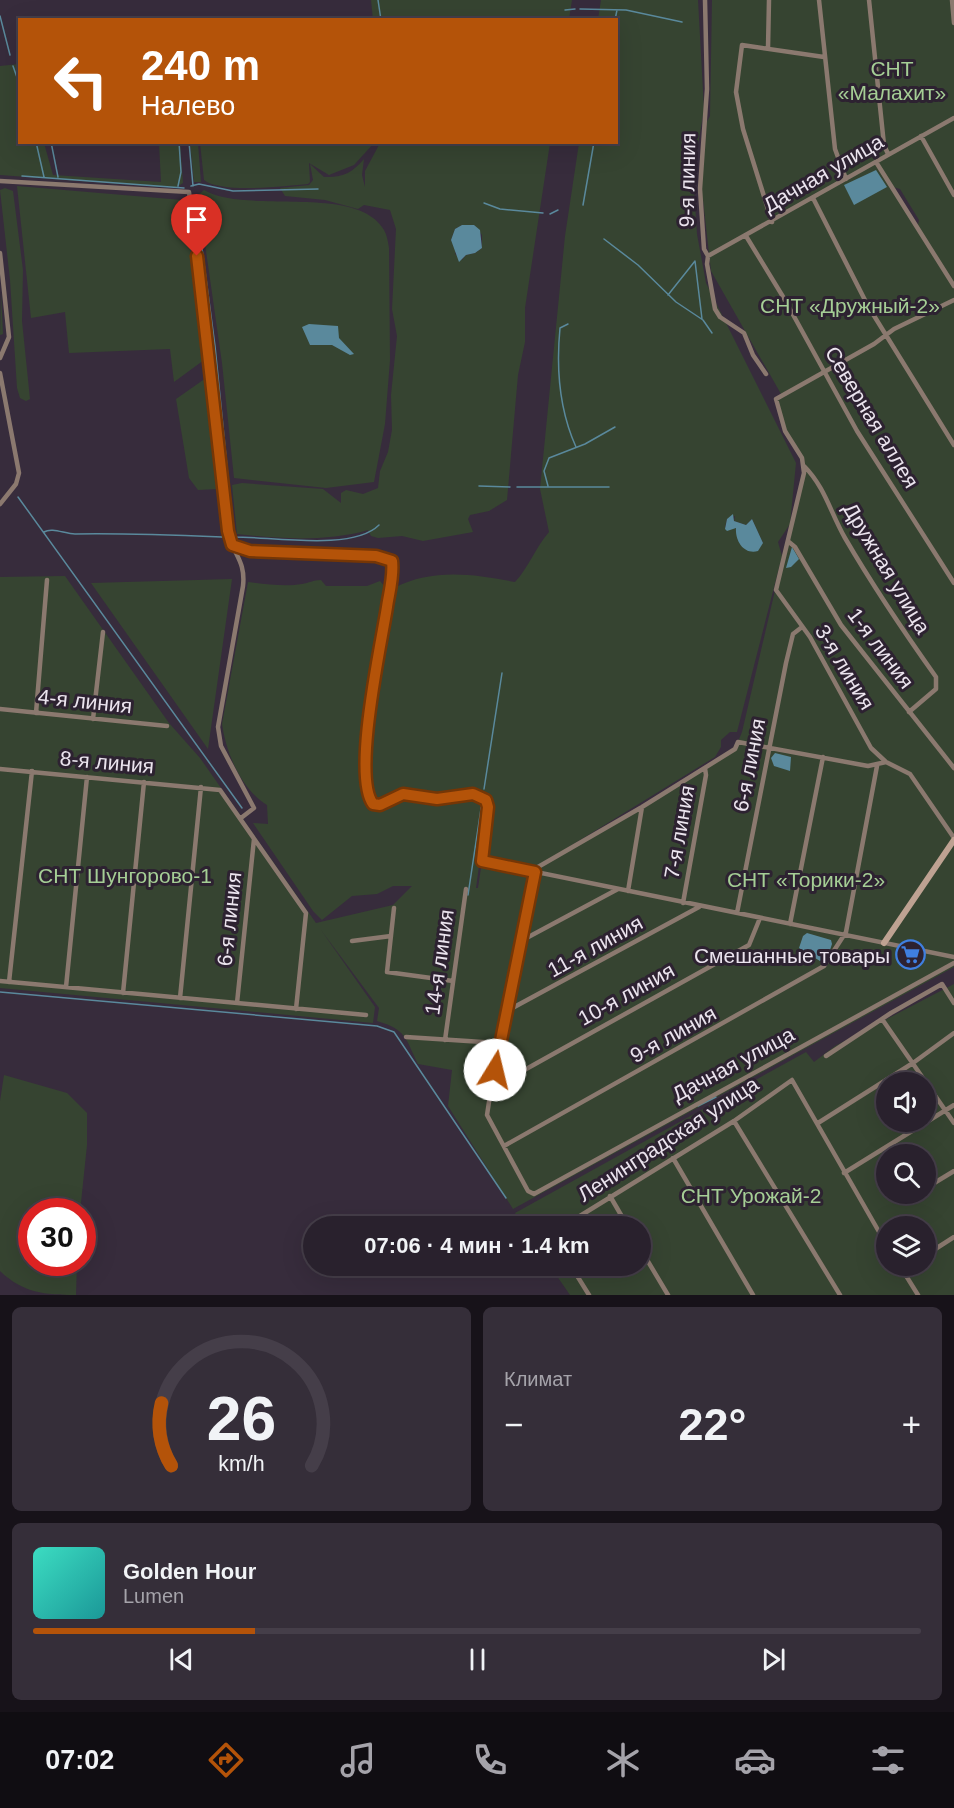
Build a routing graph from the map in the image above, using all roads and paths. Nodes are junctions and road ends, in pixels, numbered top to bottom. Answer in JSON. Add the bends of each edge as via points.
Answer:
{"nodes":[{"id":1,"x":705,"y":0,"type":"edge"},
{"id":2,"x":769,"y":0,"type":"edge"},
{"id":3,"x":819,"y":0,"type":"edge"},
{"id":4,"x":869,"y":0,"type":"edge"},
{"id":5,"x":952,"y":0,"type":"edge"},
{"id":6,"x":954,"y":23,"type":"edge"},
{"id":7,"x":768,"y":48,"type":"junction"},
{"id":8,"x":824,"y":57,"type":"junction"},
{"id":9,"x":954,"y":118,"type":"edge"},
{"id":10,"x":921,"y":136,"type":"junction"},
{"id":11,"x":888,"y":154,"type":"junction"},
{"id":12,"x":876,"y":162,"type":"junction"},
{"id":13,"x":846,"y":179,"type":"junction"},
{"id":14,"x":0,"y":181,"type":"edge"},
{"id":15,"x":954,"y":195,"type":"edge"},
{"id":16,"x":813,"y":198,"type":"junction"},
{"id":17,"x":772,"y":222,"type":"junction"},
{"id":18,"x":746,"y":236,"type":"junction"},
{"id":19,"x":0,"y":253,"type":"edge"},
{"id":20,"x":708,"y":256,"type":"junction"},
{"id":21,"x":954,"y":286,"type":"edge"},
{"id":22,"x":954,"y":300,"type":"edge"},
{"id":23,"x":886,"y":335,"type":"junction"},
{"id":24,"x":0,"y":358,"type":"edge"},
{"id":25,"x":824,"y":370,"type":"junction"},
{"id":26,"x":0,"y":373,"type":"edge"},
{"id":27,"x":766,"y":374,"type":"dead end"},
{"id":28,"x":954,"y":445,"type":"edge"},
{"id":29,"x":804,"y":466,"type":"junction"},
{"id":30,"x":0,"y":504,"type":"edge"},
{"id":31,"x":789,"y":542,"type":"junction"},
{"id":32,"x":232,"y":545,"type":"junction"},
{"id":33,"x":47,"y":580,"type":"dead end"},
{"id":34,"x":954,"y":583,"type":"edge"},
{"id":35,"x":802,"y":627,"type":"junction"},
{"id":36,"x":102,"y":632,"type":"dead end"},
{"id":37,"x":0,"y":709,"type":"edge"},
{"id":38,"x":909,"y":712,"type":"junction"},
{"id":39,"x":36,"y":713,"type":"junction"},
{"id":40,"x":93,"y":719,"type":"junction"},
{"id":41,"x":166,"y":726,"type":"dead end"},
{"id":42,"x":769,"y":748,"type":"junction"},
{"id":43,"x":823,"y":757,"type":"junction"},
{"id":44,"x":886,"y":762,"type":"junction"},
{"id":45,"x":877,"y":766,"type":"junction"},
{"id":46,"x":705,"y":768,"type":"junction"},
{"id":47,"x":954,"y":768,"type":"edge"},
{"id":48,"x":0,"y":769,"type":"edge"},
{"id":49,"x":32,"y":771,"type":"junction"},
{"id":50,"x":87,"y":777,"type":"junction"},
{"id":51,"x":144,"y":782,"type":"junction"},
{"id":52,"x":201,"y":787,"type":"junction"},
{"id":53,"x":642,"y":807,"type":"junction"},
{"id":54,"x":241,"y":818,"type":"junction"},
{"id":55,"x":254,"y":838,"type":"junction"},
{"id":56,"x":954,"y":839,"type":"edge"},
{"id":57,"x":535,"y":872,"type":"junction"},
{"id":58,"x":466,"y":889,"type":"dead end"},
{"id":59,"x":618,"y":889,"type":"junction"},
{"id":60,"x":628,"y":891,"type":"junction"},
{"id":61,"x":683,"y":903,"type":"junction"},
{"id":62,"x":699,"y":907,"type":"junction"},
{"id":63,"x":394,"y":908,"type":"dead end"},
{"id":64,"x":737,"y":913,"type":"junction"},
{"id":65,"x":760,"y":918,"type":"junction"},
{"id":66,"x":790,"y":924,"type":"junction"},
{"id":67,"x":843,"y":935,"type":"junction"},
{"id":68,"x":391,"y":936,"type":"junction"},
{"id":69,"x":352,"y":941,"type":"dead end"},
{"id":70,"x":519,"y":942,"type":"junction"},
{"id":71,"x":884,"y":943,"type":"junction"},
{"id":72,"x":954,"y":957,"type":"edge"},
{"id":73,"x":954,"y":963,"type":"edge"},
{"id":74,"x":0,"y":981,"type":"edge"},
{"id":75,"x":453,"y":981,"type":"junction"},
{"id":76,"x":9,"y":982,"type":"junction"},
{"id":77,"x":66,"y":987,"type":"junction"},
{"id":78,"x":123,"y":993,"type":"junction"},
{"id":79,"x":180,"y":998,"type":"junction"},
{"id":80,"x":237,"y":1003,"type":"junction"},
{"id":81,"x":954,"y":1003,"type":"edge"},
{"id":82,"x":296,"y":1009,"type":"junction"},
{"id":83,"x":505,"y":1012,"type":"junction"},
{"id":84,"x":366,"y":1015,"type":"dead end"},
{"id":85,"x":882,"y":1019,"type":"junction"},
{"id":86,"x":954,"y":1033,"type":"edge"},
{"id":87,"x":406,"y":1037,"type":"dead end"},
{"id":88,"x":446,"y":1040,"type":"junction"},
{"id":89,"x":498,"y":1044,"type":"junction"},
{"id":90,"x":826,"y":1056,"type":"dead end"},
{"id":91,"x":913,"y":1063,"type":"junction"},
{"id":92,"x":494,"y":1082,"type":"junction"},
{"id":93,"x":954,"y":1105,"type":"edge"},
{"id":94,"x":945,"y":1110,"type":"junction"},
{"id":95,"x":734,"y":1121,"type":"junction"},
{"id":96,"x":818,"y":1123,"type":"junction"},
{"id":97,"x":954,"y":1123,"type":"edge"},
{"id":98,"x":504,"y":1146,"type":"junction"},
{"id":99,"x":673,"y":1158,"type":"junction"},
{"id":100,"x":954,"y":1171,"type":"edge"},
{"id":101,"x":844,"y":1173,"type":"junction"},
{"id":102,"x":936,"y":1182,"type":"edge"},
{"id":103,"x":610,"y":1196,"type":"junction"},
{"id":104,"x":579,"y":1216,"type":"edge"},
{"id":105,"x":622,"y":1216,"type":"edge"},
{"id":106,"x":876,"y":1227,"type":"edge"},
{"id":107,"x":954,"y":1238,"type":"edge"},
{"id":108,"x":936,"y":1249,"type":"edge"},
{"id":109,"x":651,"y":1266,"type":"edge"},
{"id":110,"x":577,"y":1276,"type":"edge"},
{"id":111,"x":906,"y":1276,"type":"edge"},
{"id":112,"x":589,"y":1295,"type":"edge"},
{"id":113,"x":668,"y":1295,"type":"edge"},
{"id":114,"x":753,"y":1295,"type":"edge"},
{"id":115,"x":840,"y":1295,"type":"edge"},
{"id":116,"x":918,"y":1295,"type":"edge"}],
"edges":[{"from":1,"to":20,"type":"street","name":"9-я линия","via":[[707,89],[700,189],[704,249]]},
{"from":2,"to":7,"type":"street"},
{"from":3,"to":8,"type":"street"},
{"from":4,"to":11,"type":"street"},
{"from":5,"to":6,"type":"street"},
{"from":7,"to":8,"type":"street"},
{"from":7,"to":17,"type":"street","via":[[742,45],[736,92],[742,129]]},
{"from":8,"to":13,"type":"street","via":[[835,149]]},
{"from":9,"to":10,"type":"street","name":"Дачная улица"},
{"from":10,"to":11,"type":"street","name":"Дачная улица"},
{"from":10,"to":15,"type":"street"},
{"from":11,"to":12,"type":"street","name":"Дачная улица"},
{"from":12,"to":13,"type":"street","name":"Дачная улица"},
{"from":12,"to":21,"type":"street"},
{"from":13,"to":16,"type":"street","name":"Дачная улица"},
{"from":14,"to":32,"type":"street","via":[[189,192]]},
{"from":16,"to":17,"type":"street","name":"Дачная улица"},
{"from":16,"to":23,"type":"street"},
{"from":17,"to":18,"type":"street","name":"Дачная улица"},
{"from":18,"to":20,"type":"street","name":"Дачная улица"},
{"from":18,"to":25,"type":"street","name":"Северная аллея"},
{"from":19,"to":24,"type":"street","via":[[9,338]]},
{"from":20,"to":27,"type":"street","name":"9-я линия","via":[[715,309],[744,333]]},
{"from":22,"to":23,"type":"street"},
{"from":23,"to":25,"type":"street"},
{"from":23,"to":28,"type":"street"},
{"from":25,"to":29,"type":"street","name":"Дружная улица","via":[[776,399],[785,431]]},
{"from":25,"to":34,"type":"street","name":"Северная аллея","via":[[857,432]]},
{"from":26,"to":30,"type":"street","via":[[19,473],[16,484]]},
{"from":29,"to":31,"type":"street"},
{"from":29,"to":38,"type":"street","name":"Дружная улица","via":[[814,476],[843,536],[890,612],[936,677],[936,689]]},
{"from":31,"to":35,"type":"street","name":"3-я линия","via":[[776,590]]},
{"from":31,"to":38,"type":"street","name":"1-я линия","via":[[841,625]]},
{"from":32,"to":54,"type":"street","via":[[244,574],[218,727],[221,746],[254,808]]},
{"from":32,"to":57,"type":"street","via":[[250,551],[391,559],[393,567],[369,717],[364,782],[369,798],[380,805],[403,794],[437,799],[479,796],[488,807],[482,861]]},
{"from":33,"to":39,"type":"street"},
{"from":35,"to":42,"type":"street","name":"6-я линия","via":[[793,634]]},
{"from":35,"to":44,"type":"street","name":"3-я линия","via":[[837,681],[872,748]]},
{"from":36,"to":40,"type":"street"},
{"from":37,"to":39,"type":"street","name":"4-я линия"},
{"from":38,"to":47,"type":"street","name":"1-я линия"},
{"from":39,"to":40,"type":"street","name":"4-я линия"},
{"from":40,"to":41,"type":"street","name":"4-я линия"},
{"from":42,"to":43,"type":"street"},
{"from":42,"to":46,"type":"street","via":[[738,742],[735,749]]},
{"from":42,"to":64,"type":"street","name":"6-я линия"},
{"from":43,"to":45,"type":"street"},
{"from":43,"to":66,"type":"street"},
{"from":44,"to":45,"type":"street"},
{"from":44,"to":56,"type":"street","via":[[910,774]]},
{"from":45,"to":67,"type":"street"},
{"from":46,"to":53,"type":"street"},
{"from":46,"to":61,"type":"street","name":"7-я линия"},
{"from":48,"to":49,"type":"street","name":"8-я линия"},
{"from":49,"to":50,"type":"street","name":"8-я линия"},
{"from":49,"to":76,"type":"street"},
{"from":50,"to":51,"type":"street","name":"8-я линия"},
{"from":50,"to":77,"type":"street"},
{"from":51,"to":52,"type":"street","name":"8-я линия"},
{"from":51,"to":78,"type":"street"},
{"from":52,"to":54,"type":"street","name":"8-я линия","via":[[220,790]]},
{"from":52,"to":79,"type":"street"},
{"from":53,"to":57,"type":"street","via":[[546,861]]},
{"from":53,"to":60,"type":"street"},
{"from":54,"to":55,"type":"street"},
{"from":55,"to":80,"type":"street","name":"6-я линия"},
{"from":55,"to":82,"type":"street","via":[[306,913]]},
{"from":56,"to":71,"type":"street"},
{"from":57,"to":59,"type":"street"},
{"from":57,"to":70,"type":"street"},
{"from":58,"to":75,"type":"street","name":"14-я линия"},
{"from":59,"to":60,"type":"street"},
{"from":59,"to":70,"type":"street"},
{"from":60,"to":61,"type":"street"},
{"from":61,"to":62,"type":"street"},
{"from":62,"to":64,"type":"street"},
{"from":62,"to":83,"type":"street","name":"11-я линия"},
{"from":63,"to":68,"type":"street"},
{"from":64,"to":65,"type":"street"},
{"from":65,"to":66,"type":"street"},
{"from":65,"to":92,"type":"street","name":"10-я линия","via":[[749,945],[501,1083]]},
{"from":66,"to":67,"type":"street"},
{"from":67,"to":71,"type":"street"},
{"from":67,"to":98,"type":"street","name":"9-я линия","via":[[819,970]]},
{"from":68,"to":69,"type":"street"},
{"from":68,"to":75,"type":"street","via":[[387,972]]},
{"from":70,"to":83,"type":"street"},
{"from":71,"to":72,"type":"street"},
{"from":73,"to":98,"type":"street","name":"Дачная улица","via":[[534,1194],[528,1191]]},
{"from":74,"to":76,"type":"street"},
{"from":75,"to":88,"type":"street","name":"14-я линия"},
{"from":76,"to":77,"type":"street"},
{"from":77,"to":78,"type":"street"},
{"from":78,"to":79,"type":"street"},
{"from":79,"to":80,"type":"street"},
{"from":80,"to":82,"type":"street"},
{"from":81,"to":85,"type":"street","via":[[942,984]]},
{"from":82,"to":84,"type":"street"},
{"from":83,"to":89,"type":"street"},
{"from":85,"to":90,"type":"street"},
{"from":85,"to":91,"type":"street"},
{"from":86,"to":91,"type":"street"},
{"from":87,"to":88,"type":"street"},
{"from":88,"to":89,"type":"street"},
{"from":89,"to":92,"type":"street"},
{"from":91,"to":94,"type":"street"},
{"from":91,"to":96,"type":"street"},
{"from":92,"to":98,"type":"street","via":[[488,1115]]},
{"from":93,"to":94,"type":"street"},
{"from":94,"to":97,"type":"street"},
{"from":94,"to":101,"type":"street"},
{"from":95,"to":96,"type":"street","name":"Ленинградская улица","via":[[792,1080]]},
{"from":95,"to":99,"type":"street","name":"Ленинградская улица"},
{"from":95,"to":115,"type":"street"},
{"from":96,"to":101,"type":"street"},
{"from":99,"to":103,"type":"street","name":"Ленинградская улица"},
{"from":99,"to":114,"type":"street"},
{"from":100,"to":102,"type":"street"},
{"from":101,"to":106,"type":"street"},
{"from":103,"to":104,"type":"street","name":"Ленинградская улица"},
{"from":103,"to":105,"type":"street"},
{"from":107,"to":108,"type":"street"},
{"from":109,"to":113,"type":"street"},
{"from":110,"to":112,"type":"street"},
{"from":111,"to":116,"type":"street"}]}
